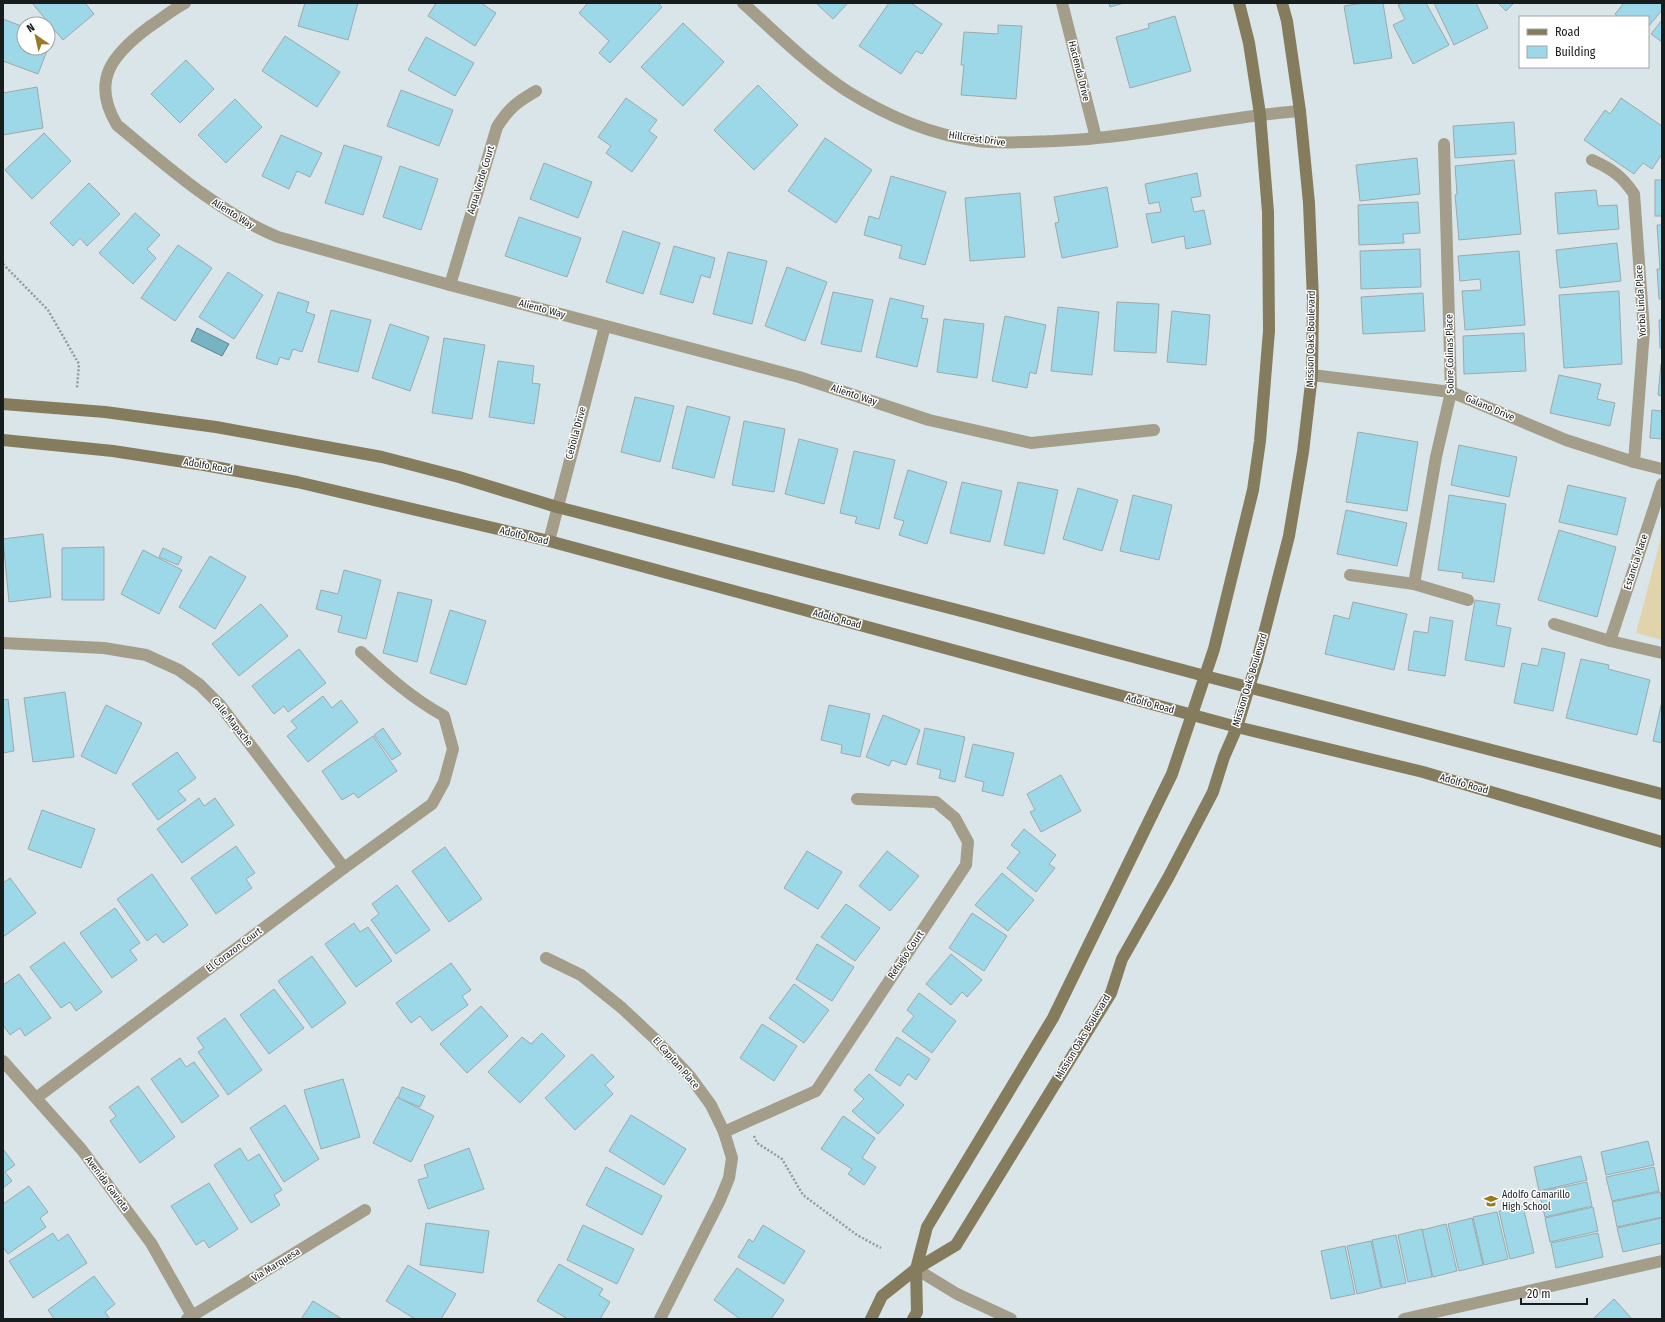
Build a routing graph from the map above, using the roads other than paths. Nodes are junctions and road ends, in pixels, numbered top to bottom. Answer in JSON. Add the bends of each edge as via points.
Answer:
{"nodes":[{"id":1,"x":185,"y":3,"type":"edge"},
{"id":2,"x":743,"y":3,"type":"edge"},
{"id":3,"x":1062,"y":3,"type":"edge"},
{"id":4,"x":1239,"y":3,"type":"edge"},
{"id":5,"x":1282,"y":3,"type":"edge"},
{"id":6,"x":536,"y":90,"type":"dead end"},
{"id":7,"x":1300,"y":111,"type":"junction"},
{"id":8,"x":1260,"y":114,"type":"junction"},
{"id":9,"x":1096,"y":138,"type":"junction"},
{"id":10,"x":1444,"y":144,"type":"dead end"},
{"id":11,"x":1592,"y":160,"type":"dead end"},
{"id":12,"x":450,"y":286,"type":"junction"},
{"id":13,"x":605,"y":326,"type":"junction"},
{"id":14,"x":1312,"y":375,"type":"junction"},
{"id":15,"x":1452,"y":392,"type":"junction"},
{"id":16,"x":3,"y":404,"type":"edge"},
{"id":17,"x":1154,"y":430,"type":"dead end"},
{"id":18,"x":3,"y":440,"type":"edge"},
{"id":19,"x":1634,"y":462,"type":"junction"},
{"id":20,"x":1662,"y":469,"type":"edge"},
{"id":21,"x":1662,"y":484,"type":"edge"},
{"id":22,"x":557,"y":507,"type":"junction"},
{"id":23,"x":548,"y":541,"type":"junction"},
{"id":24,"x":1350,"y":575,"type":"dead end"},
{"id":25,"x":1414,"y":584,"type":"junction"},
{"id":26,"x":1468,"y":600,"type":"dead end"},
{"id":27,"x":1554,"y":624,"type":"dead end"},
{"id":28,"x":1610,"y":641,"type":"junction"},
{"id":29,"x":3,"y":642,"type":"edge"},
{"id":30,"x":361,"y":652,"type":"dead end"},
{"id":31,"x":1662,"y":652,"type":"edge"},
{"id":32,"x":1205,"y":676,"type":"junction"},
{"id":33,"x":1249,"y":688,"type":"junction"},
{"id":34,"x":1192,"y":715,"type":"junction"},
{"id":35,"x":1237,"y":727,"type":"junction"},
{"id":36,"x":1662,"y":794,"type":"edge"},
{"id":37,"x":857,"y":799,"type":"dead end"},
{"id":38,"x":1662,"y":842,"type":"edge"},
{"id":39,"x":344,"y":868,"type":"junction"},
{"id":40,"x":546,"y":958,"type":"dead end"},
{"id":41,"x":3,"y":1061,"type":"edge"},
{"id":42,"x":36,"y":1098,"type":"junction"},
{"id":43,"x":724,"y":1132,"type":"junction"},
{"id":44,"x":365,"y":1210,"type":"dead end"},
{"id":45,"x":1662,"y":1261,"type":"edge"},
{"id":46,"x":916,"y":1269,"type":"junction"},
{"id":47,"x":191,"y":1318,"type":"edge"},
{"id":48,"x":660,"y":1319,"type":"edge"},
{"id":49,"x":871,"y":1319,"type":"edge"},
{"id":50,"x":913,"y":1319,"type":"edge"},
{"id":51,"x":1010,"y":1319,"type":"edge"},
{"id":52,"x":1404,"y":1319,"type":"edge"}],
"edges":[{"from":1,"to":12,"type":"street","name":"Aliento Way","via":[[129,42],[113,62],[106,78],[105,94],[108,111],[117,125],[199,192],[258,229]]},
{"from":2,"to":9,"type":"street","name":"Hillcrest Drive","via":[[824,75],[886,113],[915,125],[946,135],[1005,143]]},
{"from":3,"to":9,"type":"street","name":"Hacienda Drive"},
{"from":4,"to":8,"type":"main road","via":[[1249,43]]},
{"from":5,"to":7,"type":"main road","name":"Mission Oaks Boulevard"},
{"from":6,"to":12,"type":"street","name":"Aqua Verde Court","via":[[516,102],[497,127]]},
{"from":7,"to":8,"type":"street","name":"Hillcrest Drive"},
{"from":7,"to":14,"type":"main road","name":"Mission Oaks Boulevard","via":[[1309,203],[1313,300]]},
{"from":8,"to":9,"type":"street","name":"Hillcrest Drive"},
{"from":8,"to":32,"type":"main road","via":[[1268,212],[1269,331],[1260,441],[1251,498]]},
{"from":10,"to":15,"type":"street","name":"Sobre Colinas Place"},
{"from":11,"to":19,"type":"street","name":"Yorba Linda Place","via":[[1606,166],[1625,180],[1634,194],[1644,331]]},
{"from":12,"to":13,"type":"street","name":"Aliento Way"},
{"from":13,"to":17,"type":"street","name":"Aliento Way","via":[[799,377],[929,420],[1031,443]]},
{"from":13,"to":22,"type":"street","name":"Cebolla Drive"},
{"from":14,"to":15,"type":"street","name":"Galano Drive"},
{"from":14,"to":33,"type":"main road","name":"Mission Oaks Boulevard","via":[[1303,452],[1288,536]]},
{"from":15,"to":19,"type":"street","name":"Galano Drive","via":[[1566,440]]},
{"from":15,"to":25,"type":"street","name":"Sobre Colinas Place","via":[[1436,457]]},
{"from":16,"to":22,"type":"main road","via":[[105,412],[309,443],[382,457],[459,476]]},
{"from":18,"to":23,"type":"main road","name":"Adolfo Road","via":[[113,452],[297,482]]},
{"from":19,"to":20,"type":"street","name":"Galano Drive"},
{"from":21,"to":28,"type":"street","name":"Estancia Place"},
{"from":22,"to":23,"type":"street","name":"Cebolla Drive"},
{"from":22,"to":32,"type":"main road","via":[[969,612]]},
{"from":23,"to":34,"type":"main road","name":"Adolfo Road"},
{"from":24,"to":25,"type":"street"},
{"from":25,"to":26,"type":"street"},
{"from":27,"to":28,"type":"street"},
{"from":28,"to":31,"type":"street"},
{"from":29,"to":39,"type":"street","name":"Calle Mapache","via":[[104,648],[146,655],[179,670],[200,685],[220,705]]},
{"from":30,"to":39,"type":"street","name":"El Corazon Court","via":[[417,700],[444,716],[453,749],[444,782],[432,804]]},
{"from":32,"to":33,"type":"main road"},
{"from":32,"to":34,"type":"main road"},
{"from":33,"to":35,"type":"main road","name":"Mission Oaks Boulevard"},
{"from":33,"to":36,"type":"main road"},
{"from":34,"to":35,"type":"main road","name":"Adolfo Road"},
{"from":34,"to":46,"type":"main road","via":[[1172,774],[1053,1018],[927,1227]]},
{"from":35,"to":38,"type":"main road","name":"Adolfo Road","via":[[1423,772]]},
{"from":35,"to":46,"type":"main road","name":"Mission Oaks Boulevard","via":[[1213,792],[1122,959],[1111,993],[956,1245]]},
{"from":37,"to":43,"type":"street","name":"Refugio Court","via":[[936,802],[955,818],[968,842],[966,865],[816,1091]]},
{"from":39,"to":42,"type":"street","name":"El Corazon Court"},
{"from":40,"to":43,"type":"street","name":"El Capitan Place","via":[[581,975],[655,1039],[689,1075],[711,1105]]},
{"from":41,"to":42,"type":"street","name":"Avenida Gaviota"},
{"from":42,"to":47,"type":"street","name":"Avenida Gaviota","via":[[82,1150],[151,1243]]},
{"from":43,"to":48,"type":"street","name":"El Capitan Place","via":[[732,1158],[729,1178]]},
{"from":44,"to":47,"type":"street","name":"Via Marquesa"},
{"from":45,"to":52,"type":"street"},
{"from":46,"to":49,"type":"main road","name":"Mission Oaks Boulevard","via":[[882,1296]]},
{"from":46,"to":50,"type":"main road","via":[[917,1312]]},
{"from":46,"to":51,"type":"street","via":[[957,1294]]}]}
